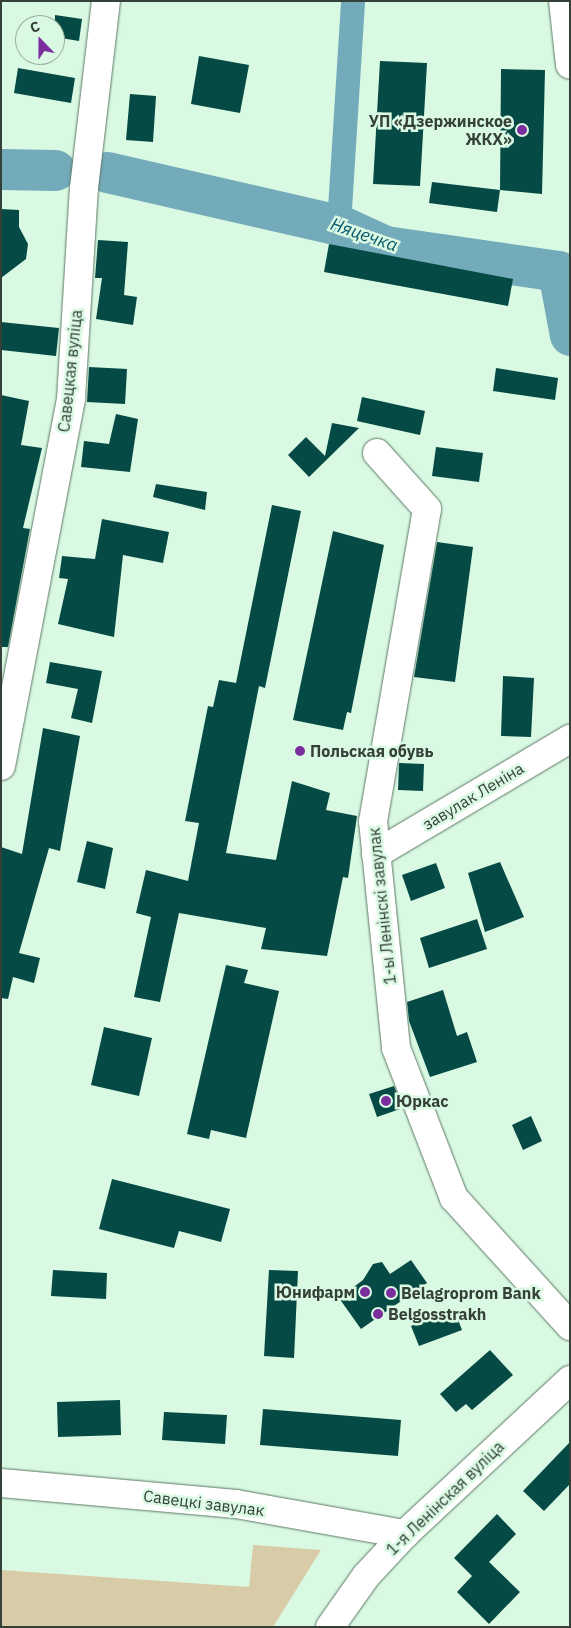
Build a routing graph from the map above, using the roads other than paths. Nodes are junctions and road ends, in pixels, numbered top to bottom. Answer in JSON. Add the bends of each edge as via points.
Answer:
{"nodes":[{"id":1,"x":106,"y":1,"type":"edge"},
{"id":2,"x":563,"y":1,"type":"edge"},
{"id":3,"x":570,"y":65,"type":"edge"},
{"id":4,"x":377,"y":453,"type":"dead end"},
{"id":5,"x":570,"y":739,"type":"edge"},
{"id":6,"x":1,"y":766,"type":"edge"},
{"id":7,"x":376,"y":854,"type":"junction"},
{"id":8,"x":570,"y":1326,"type":"edge"},
{"id":9,"x":570,"y":1380,"type":"edge"},
{"id":10,"x":1,"y":1482,"type":"edge"},
{"id":11,"x":405,"y":1534,"type":"junction"},
{"id":12,"x":330,"y":1627,"type":"edge"}],
"edges":[{"from":1,"to":6,"type":"street","name":"Савецкая вуліца","via":[[84,188],[71,399]]},
{"from":2,"to":3,"type":"street"},
{"from":4,"to":7,"type":"street","name":"1-ы Ленінскі завулак","via":[[427,509],[373,821]]},
{"from":5,"to":7,"type":"street","name":"завулак Леніна"},
{"from":7,"to":8,"type":"street","name":"1-ы Ленінскі завулак","via":[[396,1048],[454,1198]]},
{"from":9,"to":11,"type":"street","name":"1-я Ленінская вуліца"},
{"from":10,"to":11,"type":"street","name":"Савецкі завулак","via":[[236,1504]]},
{"from":11,"to":12,"type":"street","name":"1-я Ленінская вуліца","via":[[366,1576]]}]}
